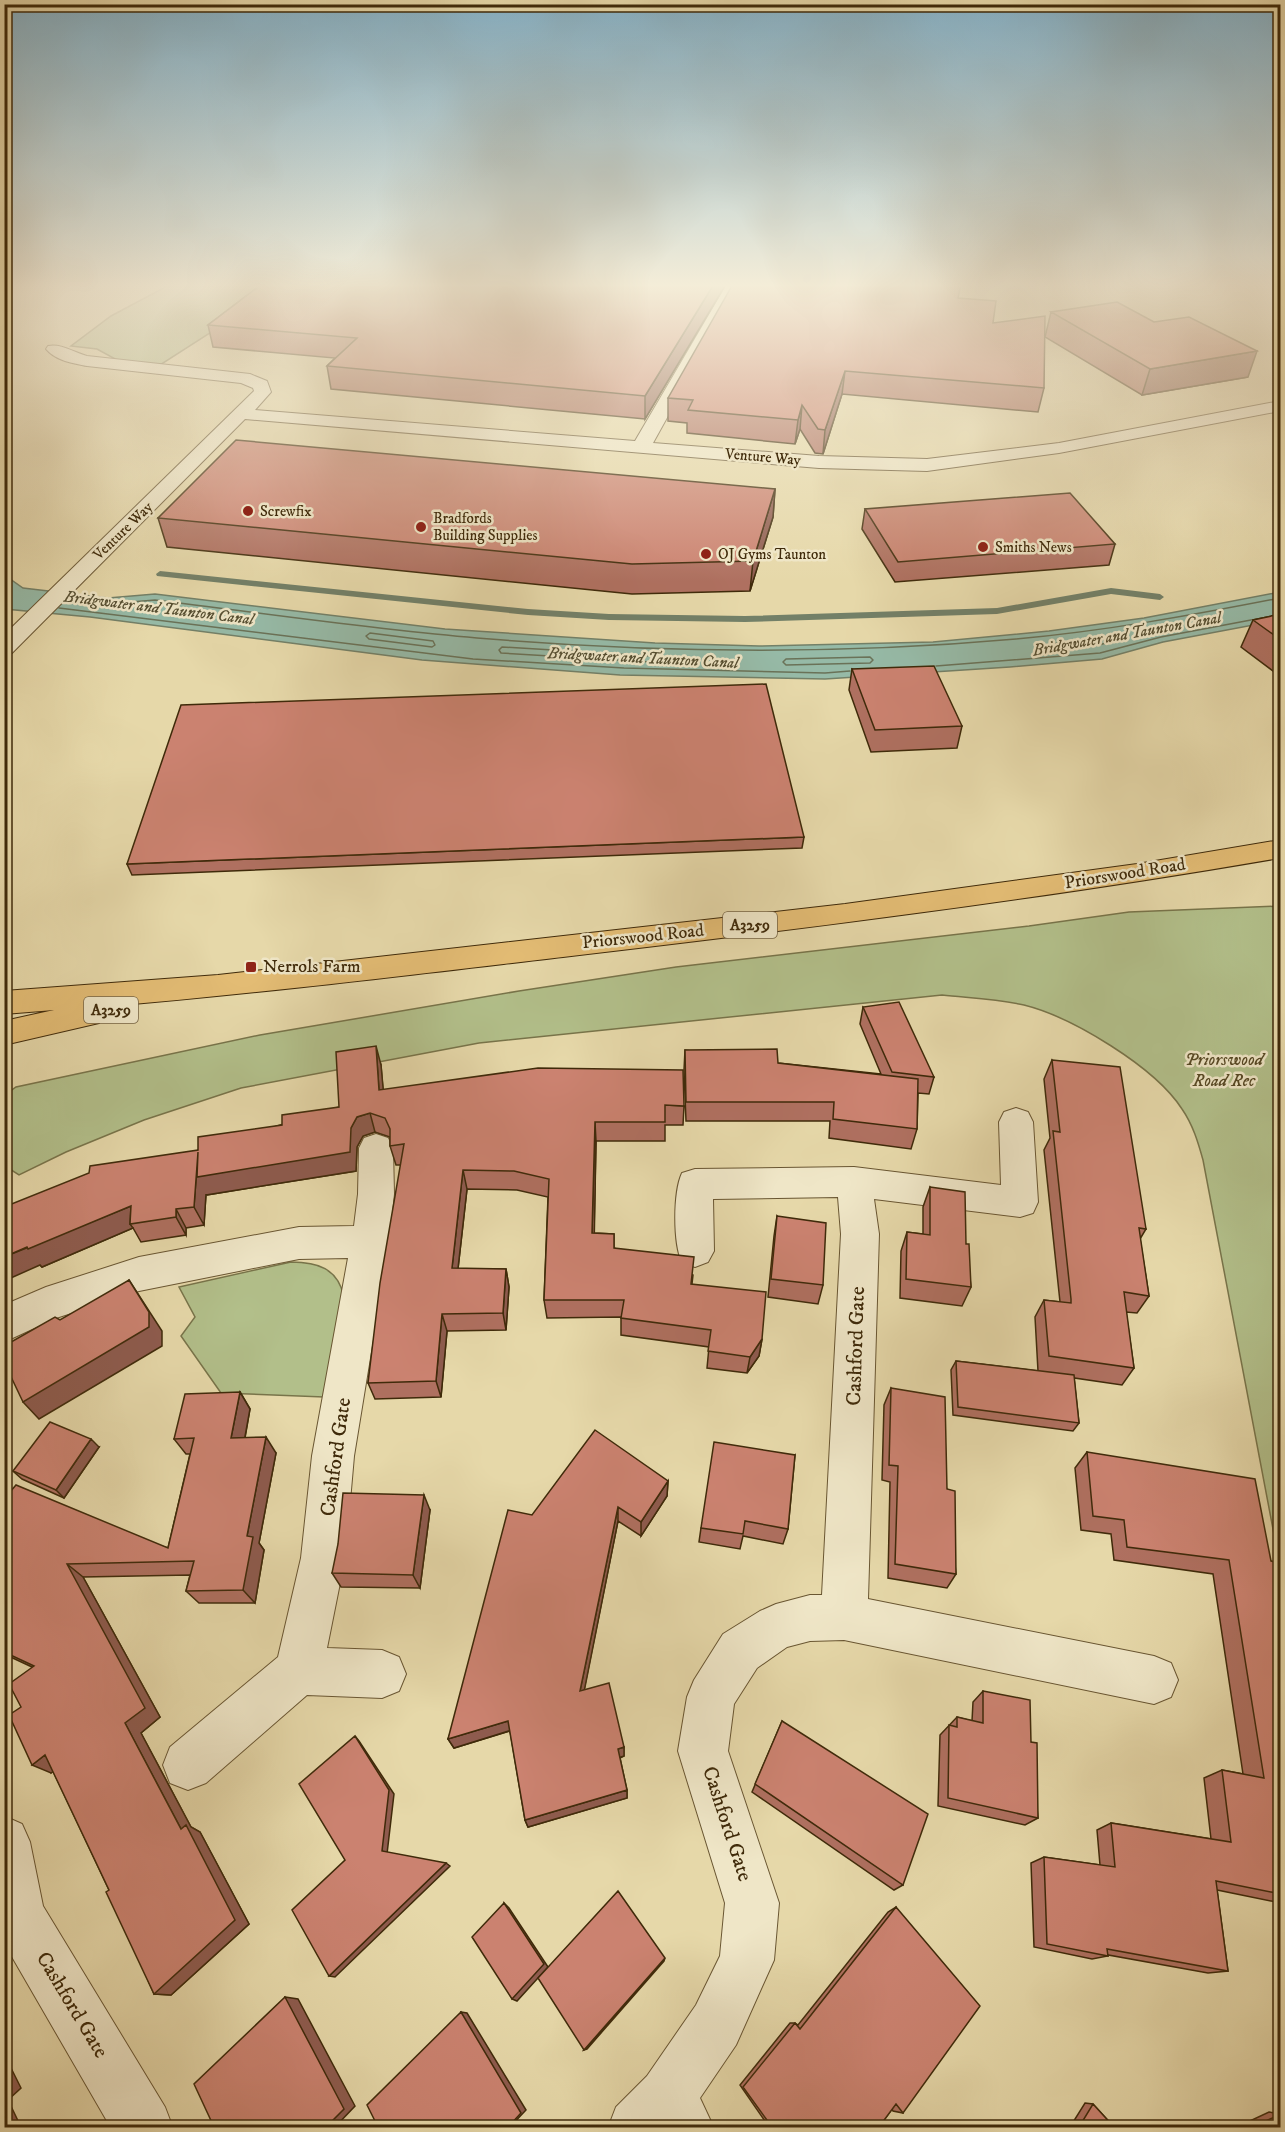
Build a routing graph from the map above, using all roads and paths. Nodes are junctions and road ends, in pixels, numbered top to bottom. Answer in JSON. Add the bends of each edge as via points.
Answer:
{"nodes":[{"id":1,"x":257,"y":383,"type":"edge"},
{"id":2,"x":677,"y":383,"type":"edge"},
{"id":3,"x":1281,"y":406,"type":"edge"},
{"id":4,"x":242,"y":414,"type":"junction"},
{"id":5,"x":640,"y":447,"type":"junction"},
{"id":6,"x":4,"y":648,"type":"edge"},
{"id":7,"x":1281,"y":849,"type":"edge"},
{"id":8,"x":218,"y":986,"type":"junction"},
{"id":9,"x":4,"y":1003,"type":"edge"},
{"id":10,"x":4,"y":1033,"type":"edge"},
{"id":11,"x":1016,"y":1122,"type":"dead end"},
{"id":12,"x":376,"y":1148,"type":"dead end"},
{"id":13,"x":854,"y":1182,"type":"junction"},
{"id":14,"x":370,"y":1242,"type":"junction"},
{"id":15,"x":695,"y":1251,"type":"dead end"},
{"id":16,"x":4,"y":1324,"type":"edge"},
{"id":17,"x":844,"y":1617,"type":"junction"},
{"id":18,"x":299,"y":1671,"type":"junction"},
{"id":19,"x":382,"y":1674,"type":"dead end"},
{"id":20,"x":1154,"y":1680,"type":"dead end"},
{"id":21,"x":189,"y":1765,"type":"dead end"},
{"id":22,"x":4,"y":1842,"type":"edge"},
{"id":23,"x":663,"y":2117,"type":"edge"},
{"id":24,"x":144,"y":2127,"type":"edge"}],
"edges":[{"from":1,"to":4,"type":"street","name":"Venture Way","via":[[263,392]]},
{"from":2,"to":5,"type":"street"},
{"from":3,"to":5,"type":"street","name":"Venture Way","via":[[1059,448],[927,465],[819,462]]},
{"from":4,"to":5,"type":"street","name":"Venture Way"},
{"from":4,"to":6,"type":"street","name":"Venture Way"},
{"from":7,"to":8,"type":"main road","name":"Priorswood Road","number":"A3259","via":[[845,914]]},
{"from":8,"to":9,"type":"main road","name":"Priorswood Road","number":"A3259"},
{"from":8,"to":10,"type":"main road","name":"Priorswood Road","number":"A3259"},
{"from":11,"to":13,"type":"street","via":[[1020,1202]]},
{"from":12,"to":14,"type":"street","name":"Cashford Gate"},
{"from":13,"to":15,"type":"street","via":[[695,1184]]},
{"from":13,"to":17,"type":"street","name":"Cashford Gate","via":[[860,1234]]},
{"from":14,"to":16,"type":"street","via":[[299,1243],[139,1274],[46,1305]]},
{"from":14,"to":18,"type":"street","name":"Cashford Gate","via":[[333,1456],[323,1558]]},
{"from":17,"to":20,"type":"street","name":"Cashford Gate"},
{"from":17,"to":23,"type":"street","name":"Cashford Gate","via":[[810,1618],[776,1627],[740,1651],[711,1697],[703,1751],[752,1903],[747,1960],[716,2025]]},
{"from":18,"to":19,"type":"street"},
{"from":18,"to":21,"type":"street"},
{"from":22,"to":24,"type":"street","name":"Cashford Gate","via":[[18,1915]]}]}
